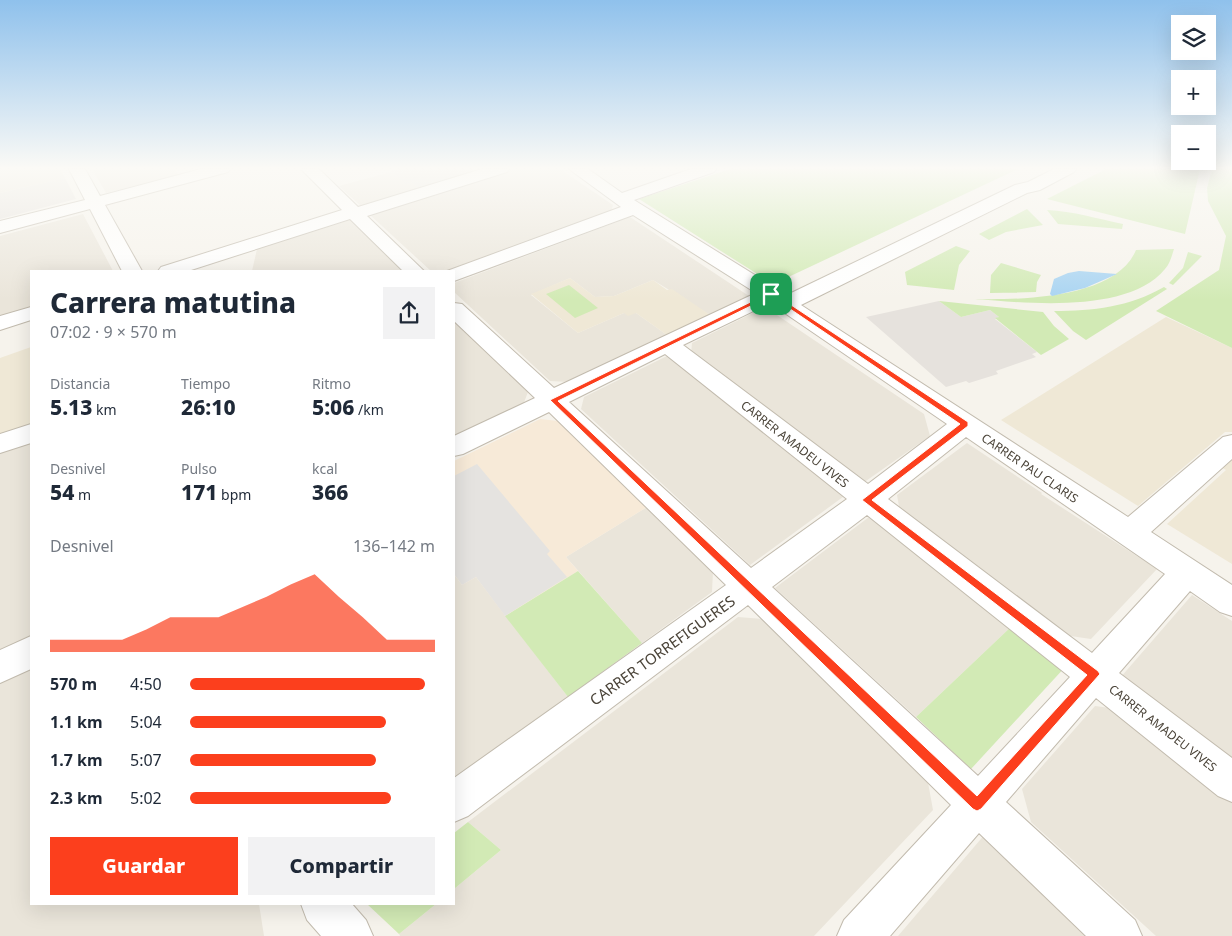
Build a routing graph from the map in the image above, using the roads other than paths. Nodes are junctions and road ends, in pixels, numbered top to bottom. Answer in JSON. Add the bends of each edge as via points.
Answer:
{"nodes":[{"id":1,"x":57,"y":213,"type":"edge"},
{"id":2,"x":101,"y":213,"type":"edge"},
{"id":3,"x":356,"y":213,"type":"joint"},
{"id":4,"x":604,"y":213,"type":"edge"},
{"id":5,"x":642,"y":213,"type":"edge"},
{"id":6,"x":969,"y":213,"type":"edge"},
{"id":7,"x":0,"y":227,"type":"edge"},
{"id":8,"x":242,"y":248,"type":"junction"},
{"id":9,"x":131,"y":270,"type":"edge"},
{"id":10,"x":171,"y":270,"type":"edge"},
{"id":11,"x":236,"y":270,"type":"edge"},
{"id":12,"x":413,"y":270,"type":"edge"},
{"id":13,"x":455,"y":276,"type":"edge"},
{"id":14,"x":779,"y":299,"type":"junction"},
{"id":15,"x":455,"y":310,"type":"edge"},
{"id":16,"x":30,"y":313,"type":"edge"},
{"id":17,"x":0,"y":322,"type":"edge"},
{"id":18,"x":667,"y":344,"type":"junction"},
{"id":19,"x":553,"y":400,"type":"junction"},
{"id":20,"x":965,"y":424,"type":"junction"},
{"id":21,"x":30,"y":433,"type":"edge"},
{"id":22,"x":0,"y":444,"type":"edge"},
{"id":23,"x":1232,"y":444,"type":"edge"},
{"id":24,"x":455,"y":448,"type":"edge"},
{"id":25,"x":866,"y":500,"type":"junction"},
{"id":26,"x":1128,"y":534,"type":"junction"},
{"id":27,"x":1186,"y":573,"type":"junction"},
{"id":28,"x":749,"y":586,"type":"junction"},
{"id":29,"x":1232,"y":602,"type":"edge"},
{"id":30,"x":30,"y":652,"type":"edge"},
{"id":31,"x":0,"y":667,"type":"edge"},
{"id":32,"x":1094,"y":674,"type":"junction"},
{"id":33,"x":1232,"y":782,"type":"edge"},
{"id":34,"x":455,"y":801,"type":"edge"},
{"id":35,"x":977,"y":805,"type":"junction"},
{"id":36,"x":324,"y":905,"type":"edge"},
{"id":37,"x":350,"y":936,"type":"edge"},
{"id":38,"x":860,"y":936,"type":"edge"},
{"id":39,"x":1120,"y":936,"type":"edge"}],
"edges":[{"from":1,"to":7,"type":"street"},
{"from":2,"to":9,"type":"street"},
{"from":3,"to":8,"type":"street"},
{"from":3,"to":12,"type":"street"},
{"from":4,"to":13,"type":"street"},
{"from":5,"to":14,"type":"street","name":"CARRER PAU CLARIS"},
{"from":6,"to":14,"type":"street"},
{"from":8,"to":10,"type":"street"},
{"from":8,"to":11,"type":"street"},
{"from":14,"to":18,"type":"street"},
{"from":14,"to":20,"type":"street","name":"CARRER PAU CLARIS"},
{"from":15,"to":19,"type":"street"},
{"from":16,"to":17,"type":"street"},
{"from":18,"to":19,"type":"street"},
{"from":18,"to":25,"type":"street","name":"CARRER AMADEU VIVES"},
{"from":19,"to":24,"type":"street"},
{"from":19,"to":28,"type":"street"},
{"from":20,"to":25,"type":"street","name":"CARRER TORREFIGUERES"},
{"from":20,"to":26,"type":"street","name":"CARRER PAU CLARIS"},
{"from":21,"to":22,"type":"street"},
{"from":23,"to":26,"type":"street"},
{"from":25,"to":28,"type":"street","name":"CARRER TORREFIGUERES"},
{"from":25,"to":32,"type":"street","name":"CARRER AMADEU VIVES"},
{"from":26,"to":27,"type":"street","name":"CARRER PAU CLARIS"},
{"from":27,"to":29,"type":"street","name":"CARRER PAU CLARIS"},
{"from":27,"to":32,"type":"street"},
{"from":28,"to":34,"type":"street","name":"CARRER TORREFIGUERES"},
{"from":28,"to":35,"type":"street"},
{"from":30,"to":31,"type":"street"},
{"from":32,"to":33,"type":"street","name":"CARRER AMADEU VIVES"},
{"from":32,"to":35,"type":"street"},
{"from":35,"to":38,"type":"street"},
{"from":35,"to":39,"type":"street"},
{"from":36,"to":37,"type":"street"}]}
